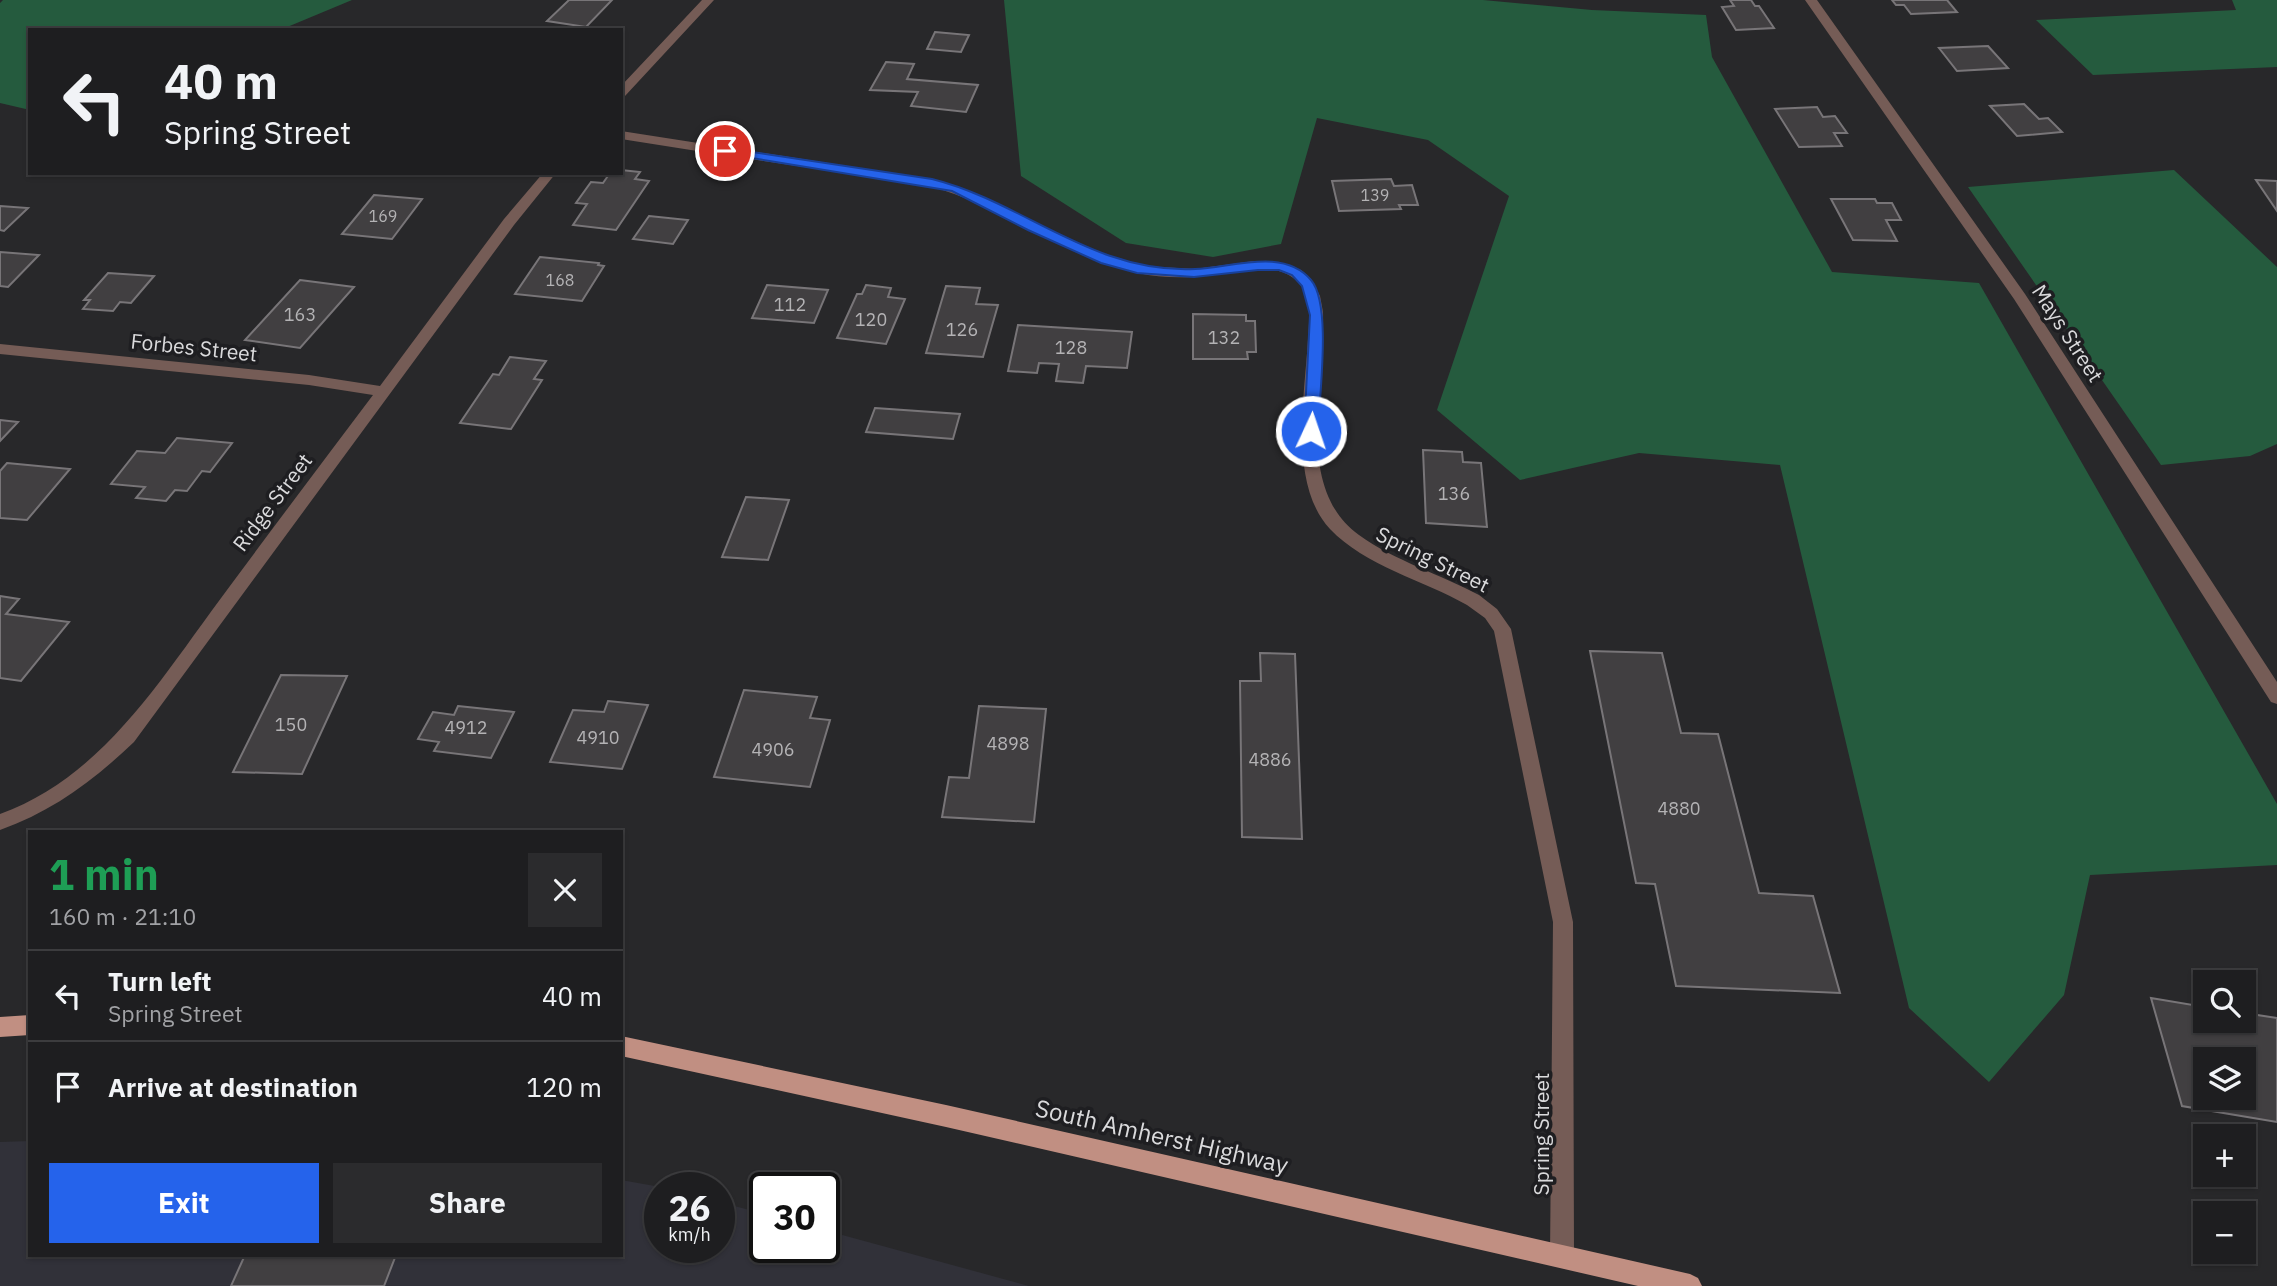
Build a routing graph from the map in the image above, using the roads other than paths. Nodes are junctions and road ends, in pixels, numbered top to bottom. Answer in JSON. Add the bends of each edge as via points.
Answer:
{"nodes":[{"id":1,"x":708,"y":0,"type":"edge"},
{"id":2,"x":1811,"y":0,"type":"edge"},
{"id":3,"x":623,"y":91,"type":"edge"},
{"id":4,"x":623,"y":135,"type":"edge"},
{"id":5,"x":549,"y":175,"type":"edge"},
{"id":6,"x":0,"y":349,"type":"edge"},
{"id":7,"x":383,"y":391,"type":"junction"},
{"id":8,"x":2277,"y":697,"type":"edge"},
{"id":9,"x":0,"y":822,"type":"edge"},
{"id":10,"x":28,"y":1025,"type":"edge"},
{"id":11,"x":0,"y":1027,"type":"edge"},
{"id":12,"x":623,"y":1046,"type":"edge"},
{"id":13,"x":1562,"y":1256,"type":"junction"},
{"id":14,"x":1690,"y":1286,"type":"edge"}],
"edges":[{"from":1,"to":3,"type":"street"},
{"from":2,"to":8,"type":"street","name":"Mays Street","via":[[2020,297]]},
{"from":4,"to":13,"type":"street","name":"Spring Street","via":[[944,186],[1105,260],[1137,269],[1194,273],[1280,267],[1297,273],[1308,285],[1317,315],[1311,431],[1316,495],[1334,523],[1362,548],[1478,601],[1502,629],[1563,922]]},
{"from":5,"to":7,"type":"street","name":"Ridge Street"},
{"from":6,"to":7,"type":"street","name":"Forbes Street"},
{"from":7,"to":9,"type":"street","name":"Ridge Street","via":[[127,737],[94,769],[44,805]]},
{"from":10,"to":11,"type":"main road"},
{"from":12,"to":13,"type":"main road","name":"South Amherst Highway"},
{"from":13,"to":14,"type":"main road","name":"South Amherst Highway"}]}
